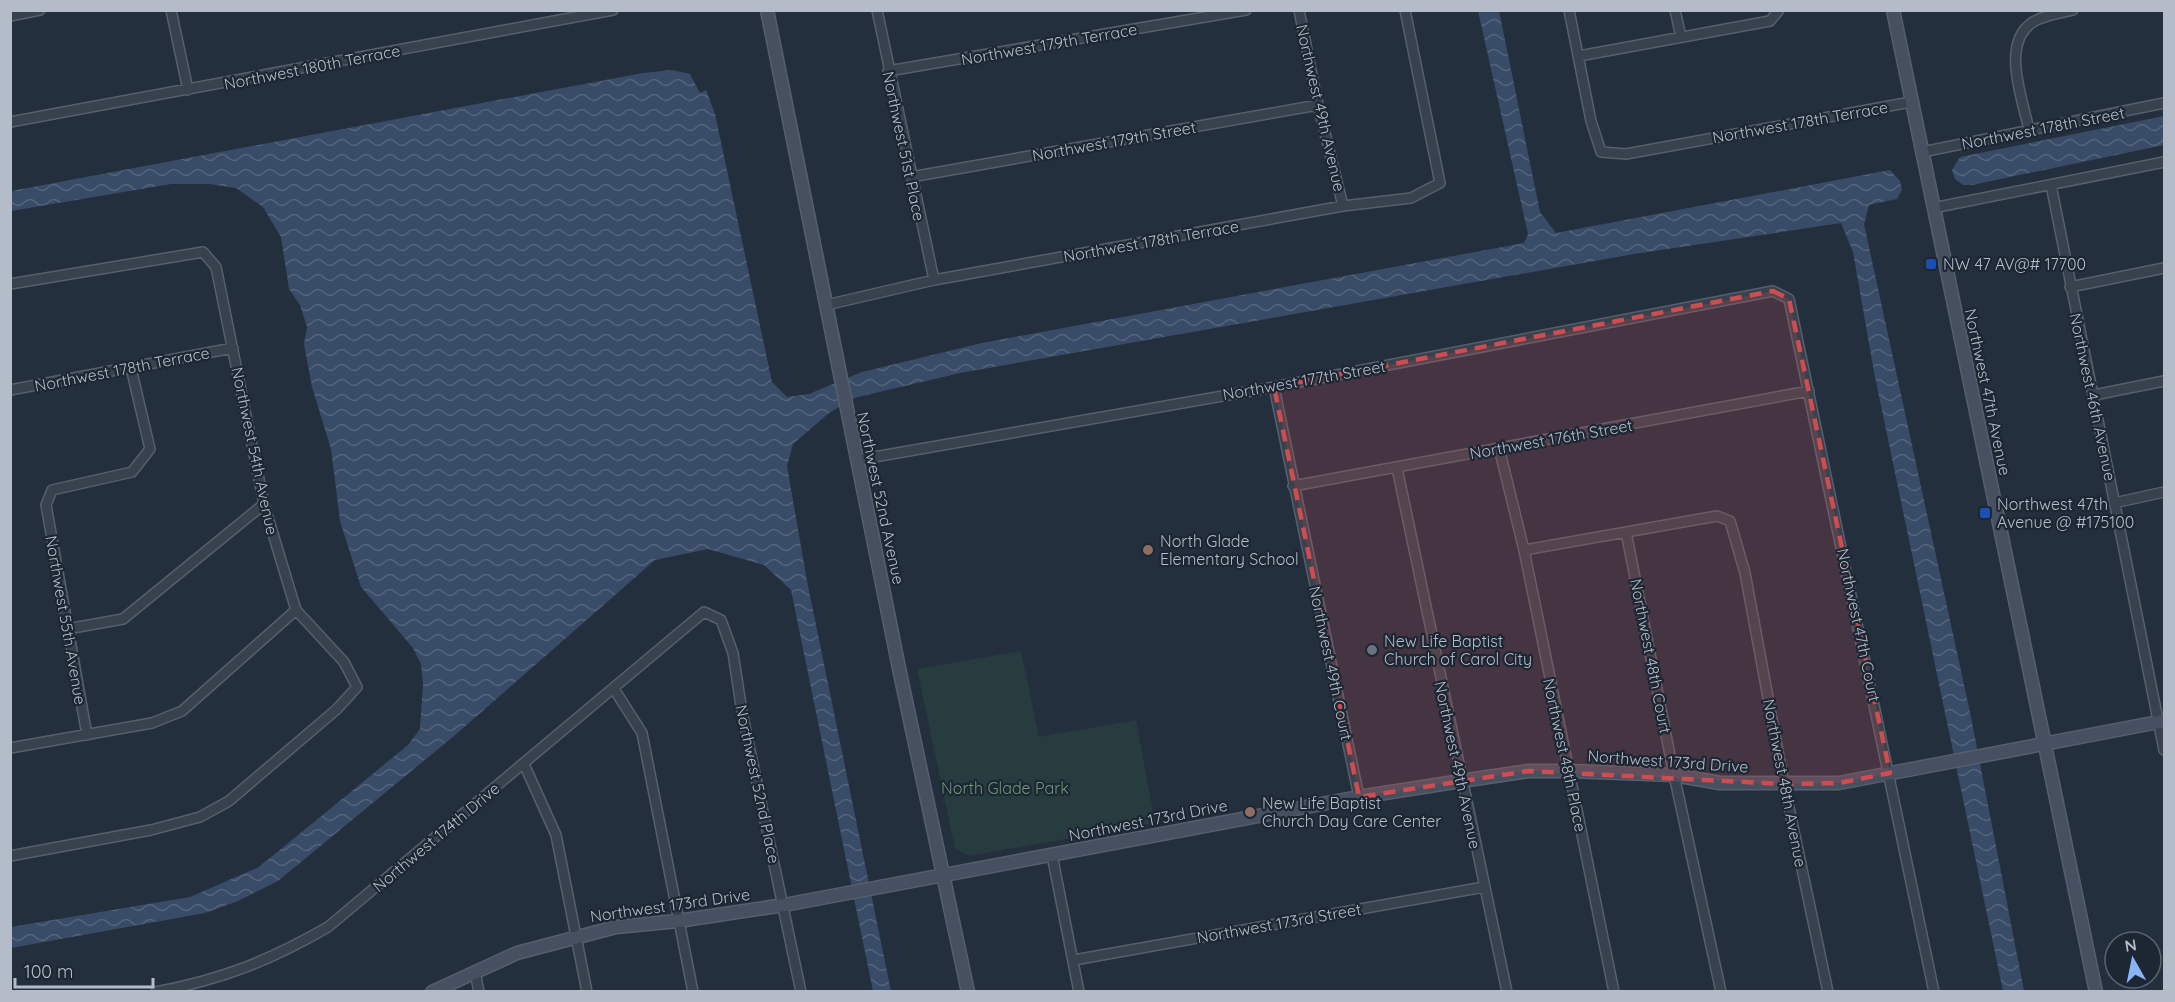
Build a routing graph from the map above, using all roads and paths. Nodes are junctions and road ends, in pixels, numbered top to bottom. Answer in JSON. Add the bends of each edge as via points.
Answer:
{"nodes":[{"id":1,"x":40,"y":10,"type":"edge"},
{"id":2,"x":171,"y":10,"type":"edge"},
{"id":3,"x":613,"y":10,"type":"edge"},
{"id":4,"x":767,"y":10,"type":"edge"},
{"id":5,"x":877,"y":10,"type":"edge"},
{"id":6,"x":1246,"y":10,"type":"edge"},
{"id":7,"x":1299,"y":10,"type":"edge"},
{"id":8,"x":1405,"y":10,"type":"edge"},
{"id":9,"x":1569,"y":10,"type":"edge"},
{"id":10,"x":1675,"y":10,"type":"edge"},
{"id":11,"x":1779,"y":10,"type":"edge"},
{"id":12,"x":1893,"y":10,"type":"edge"},
{"id":13,"x":2073,"y":10,"type":"edge"},
{"id":14,"x":10,"y":16,"type":"edge"},
{"id":15,"x":1681,"y":38,"type":"junction"},
{"id":16,"x":1579,"y":56,"type":"junction"},
{"id":17,"x":888,"y":71,"type":"junction"},
{"id":18,"x":188,"y":90,"type":"junction"},
{"id":19,"x":1911,"y":102,"type":"junction"},
{"id":20,"x":2164,"y":103,"type":"edge"},
{"id":21,"x":1318,"y":105,"type":"junction"},
{"id":22,"x":10,"y":122,"type":"edge"},
{"id":23,"x":2029,"y":130,"type":"junction"},
{"id":24,"x":1922,"y":152,"type":"junction"},
{"id":25,"x":2164,"y":162,"type":"edge"},
{"id":26,"x":911,"y":177,"type":"junction"},
{"id":27,"x":2051,"y":185,"type":"junction"},
{"id":28,"x":1343,"y":206,"type":"junction"},
{"id":29,"x":1933,"y":208,"type":"junction"},
{"id":30,"x":2164,"y":268,"type":"edge"},
{"id":31,"x":933,"y":280,"type":"junction"},
{"id":32,"x":10,"y":284,"type":"edge"},
{"id":33,"x":2070,"y":287,"type":"junction"},
{"id":34,"x":1750,"y":296,"type":"joint"},
{"id":35,"x":826,"y":305,"type":"junction"},
{"id":36,"x":233,"y":348,"type":"junction"},
{"id":37,"x":131,"y":368,"type":"junction"},
{"id":38,"x":2164,"y":381,"type":"edge"},
{"id":39,"x":1274,"y":387,"type":"junction"},
{"id":40,"x":10,"y":390,"type":"edge"},
{"id":41,"x":1809,"y":391,"type":"junction"},
{"id":42,"x":2094,"y":395,"type":"junction"},
{"id":43,"x":1499,"y":448,"type":"junction"},
{"id":44,"x":857,"y":460,"type":"junction"},
{"id":45,"x":1397,"y":468,"type":"junction"},
{"id":46,"x":1293,"y":486,"type":"junction"},
{"id":47,"x":2164,"y":492,"type":"edge"},
{"id":48,"x":2114,"y":502,"type":"junction"},
{"id":49,"x":264,"y":504,"type":"junction"},
{"id":50,"x":1626,"y":532,"type":"junction"},
{"id":51,"x":1524,"y":550,"type":"junction"},
{"id":52,"x":296,"y":610,"type":"junction"},
{"id":53,"x":684,"y":626,"type":"joint"},
{"id":54,"x":67,"y":629,"type":"junction"},
{"id":55,"x":614,"y":689,"type":"junction"},
{"id":56,"x":2162,"y":722,"type":"edge"},
{"id":57,"x":87,"y":735,"type":"junction"},
{"id":58,"x":2043,"y":743,"type":"junction"},
{"id":59,"x":10,"y":748,"type":"edge"},
{"id":60,"x":2164,"y":750,"type":"edge"},
{"id":61,"x":524,"y":764,"type":"junction"},
{"id":62,"x":1569,"y":771,"type":"junction"},
{"id":63,"x":1890,"y":773,"type":"junction"},
{"id":64,"x":1674,"y":775,"type":"junction"},
{"id":65,"x":1461,"y":781,"type":"junction"},
{"id":66,"x":1784,"y":784,"type":"junction"},
{"id":67,"x":1359,"y":797,"type":"junction"},
{"id":68,"x":1052,"y":855,"type":"junction"},
{"id":69,"x":10,"y":856,"type":"edge"},
{"id":70,"x":943,"y":876,"type":"junction"},
{"id":71,"x":1484,"y":886,"type":"junction"},
{"id":72,"x":783,"y":905,"type":"junction"},
{"id":73,"x":678,"y":921,"type":"junction"},
{"id":74,"x":576,"y":937,"type":"junction"},
{"id":75,"x":1074,"y":960,"type":"junction"},
{"id":76,"x":475,"y":972,"type":"junction"},
{"id":77,"x":208,"y":987,"type":"edge"},
{"id":78,"x":156,"y":992,"type":"edge"},
{"id":79,"x":432,"y":992,"type":"edge"},
{"id":80,"x":479,"y":992,"type":"edge"},
{"id":81,"x":587,"y":992,"type":"edge"},
{"id":82,"x":693,"y":992,"type":"edge"},
{"id":83,"x":801,"y":992,"type":"edge"},
{"id":84,"x":968,"y":992,"type":"edge"},
{"id":85,"x":1080,"y":992,"type":"edge"},
{"id":86,"x":1507,"y":992,"type":"edge"},
{"id":87,"x":1614,"y":992,"type":"edge"},
{"id":88,"x":1721,"y":992,"type":"edge"},
{"id":89,"x":1828,"y":992,"type":"edge"},
{"id":90,"x":1934,"y":992,"type":"edge"},
{"id":91,"x":2096,"y":992,"type":"edge"}],
"edges":[{"from":1,"to":14,"type":"street"},
{"from":2,"to":18,"type":"street"},
{"from":3,"to":18,"type":"street","name":"Northwest 180th Terrace"},
{"from":4,"to":35,"type":"street","name":"Northwest 52nd Avenue"},
{"from":5,"to":17,"type":"street","name":"Northwest 51st Place"},
{"from":6,"to":17,"type":"street","name":"Northwest 179th Terrace"},
{"from":7,"to":21,"type":"street","name":"Northwest 49th Avenue"},
{"from":8,"to":28,"type":"street","name":"Northwest 178th Terrace","via":[[1440,183],[1411,198]]},
{"from":9,"to":16,"type":"street"},
{"from":10,"to":15,"type":"street"},
{"from":11,"to":15,"type":"street","via":[[1770,21]]},
{"from":12,"to":19,"type":"street","name":"Northwest 47th Avenue"},
{"from":13,"to":23,"type":"street","via":[[2033,21],[2020,34],[2015,59]]},
{"from":15,"to":16,"type":"street"},
{"from":16,"to":19,"type":"street","name":"Northwest 178th Terrace","via":[[1600,152],[1626,154]]},
{"from":17,"to":26,"type":"street","name":"Northwest 51st Place"},
{"from":18,"to":22,"type":"street","name":"Northwest 180th Terrace"},
{"from":19,"to":24,"type":"street","name":"Northwest 47th Avenue"},
{"from":20,"to":23,"type":"street","name":"Northwest 178th Street"},
{"from":21,"to":26,"type":"street","name":"Northwest 179th Street"},
{"from":21,"to":28,"type":"street","name":"Northwest 49th Avenue"},
{"from":23,"to":24,"type":"street","name":"Northwest 178th Street"},
{"from":24,"to":29,"type":"street","name":"Northwest 47th Avenue"},
{"from":25,"to":27,"type":"street"},
{"from":26,"to":31,"type":"street","name":"Northwest 51st Place"},
{"from":27,"to":29,"type":"street"},
{"from":27,"to":33,"type":"street","name":"Northwest 46th Avenue"},
{"from":28,"to":31,"type":"street","name":"Northwest 178th Terrace"},
{"from":29,"to":58,"type":"street","name":"Northwest 47th Avenue"},
{"from":30,"to":33,"type":"street"},
{"from":31,"to":35,"type":"street","name":"Northwest 178th Terrace"},
{"from":32,"to":36,"type":"street","name":"Northwest 54th Avenue","via":[[203,252],[216,267]]},
{"from":33,"to":42,"type":"street","name":"Northwest 46th Avenue"},
{"from":34,"to":39,"type":"street","name":"Northwest 177th Street"},
{"from":34,"to":41,"type":"street","name":"Northwest 47th Court","via":[[1773,291],[1790,299]]},
{"from":35,"to":44,"type":"street","name":"Northwest 52nd Avenue"},
{"from":36,"to":37,"type":"street","name":"Northwest 178th Terrace"},
{"from":36,"to":49,"type":"street","name":"Northwest 54th Avenue"},
{"from":37,"to":40,"type":"street","name":"Northwest 178th Terrace"},
{"from":37,"to":54,"type":"street","name":"Northwest 55th Avenue","via":[[150,449],[132,472],[52,490],[45,505]]},
{"from":38,"to":42,"type":"street"},
{"from":39,"to":44,"type":"street","name":"Northwest 177th Street"},
{"from":39,"to":46,"type":"street","name":"Northwest 49th Court"},
{"from":41,"to":43,"type":"street","name":"Northwest 176th Street"},
{"from":41,"to":63,"type":"street","name":"Northwest 47th Court"},
{"from":42,"to":48,"type":"street","name":"Northwest 46th Avenue"},
{"from":43,"to":45,"type":"street","name":"Northwest 176th Street"},
{"from":43,"to":51,"type":"street","name":"Northwest 48th Place"},
{"from":44,"to":70,"type":"street","name":"Northwest 52nd Avenue"},
{"from":45,"to":46,"type":"street","name":"Northwest 176th Street"},
{"from":45,"to":65,"type":"street","name":"Northwest 49th Avenue"},
{"from":46,"to":67,"type":"street","name":"Northwest 49th Court"},
{"from":47,"to":48,"type":"street"},
{"from":48,"to":56,"type":"street","name":"Northwest 46th Avenue"},
{"from":49,"to":52,"type":"street","name":"Northwest 54th Avenue"},
{"from":49,"to":54,"type":"street","via":[[123,619]]},
{"from":50,"to":51,"type":"street"},
{"from":50,"to":64,"type":"street","name":"Northwest 48th Court"},
{"from":50,"to":66,"type":"street","name":"Northwest 48th Avenue","via":[[1717,516],[1730,521],[1745,573]]},
{"from":51,"to":62,"type":"street","name":"Northwest 48th Place"},
{"from":52,"to":57,"type":"street","via":[[182,711],[152,723]]},
{"from":52,"to":69,"type":"street","name":"Northwest 54th Avenue","via":[[344,662],[357,687],[337,709],[229,801],[200,818]]},
{"from":53,"to":55,"type":"street","name":"Northwest 174th Drive"},
{"from":53,"to":72,"type":"street","name":"Northwest 52nd Place","via":[[704,612],[721,620],[733,653]]},
{"from":54,"to":57,"type":"street","name":"Northwest 55th Avenue"},
{"from":55,"to":61,"type":"street","name":"Northwest 174th Drive"},
{"from":55,"to":73,"type":"street","via":[[642,733]]},
{"from":56,"to":58,"type":"street","name":"Northwest 173rd Drive"},
{"from":56,"to":60,"type":"street","name":"Northwest 46th Avenue"},
{"from":57,"to":59,"type":"street"},
{"from":58,"to":63,"type":"street","name":"Northwest 173rd Drive"},
{"from":58,"to":91,"type":"street","name":"Northwest 47th Avenue"},
{"from":61,"to":74,"type":"street","via":[[556,836]]},
{"from":61,"to":77,"type":"street","name":"Northwest 174th Drive","via":[[328,927]]},
{"from":62,"to":64,"type":"street","name":"Northwest 173rd Drive"},
{"from":62,"to":65,"type":"street","name":"Northwest 173rd Drive","via":[[1528,771]]},
{"from":62,"to":87,"type":"street","name":"Northwest 48th Place"},
{"from":63,"to":66,"type":"street","name":"Northwest 173rd Drive","via":[[1839,783]]},
{"from":63,"to":90,"type":"street","name":"Northwest 47th Court"},
{"from":64,"to":66,"type":"street","name":"Northwest 173rd Drive","via":[[1720,783]]},
{"from":64,"to":88,"type":"street","name":"Northwest 48th Court"},
{"from":65,"to":67,"type":"street","name":"Northwest 173rd Drive"},
{"from":65,"to":71,"type":"street","name":"Northwest 49th Avenue"},
{"from":66,"to":89,"type":"street","name":"Northwest 48th Avenue"},
{"from":67,"to":68,"type":"street","name":"Northwest 173rd Drive"},
{"from":68,"to":70,"type":"street","name":"Northwest 173rd Drive"},
{"from":68,"to":75,"type":"street"},
{"from":70,"to":72,"type":"street","name":"Northwest 173rd Drive"},
{"from":70,"to":84,"type":"street","name":"Northwest 52nd Avenue"},
{"from":71,"to":75,"type":"street","name":"Northwest 173rd Street"},
{"from":71,"to":86,"type":"street","name":"Northwest 49th Avenue"},
{"from":72,"to":73,"type":"street","name":"Northwest 173rd Drive"},
{"from":72,"to":83,"type":"street","name":"Northwest 52nd Place"},
{"from":73,"to":74,"type":"street","name":"Northwest 173rd Drive","via":[[616,927]]},
{"from":73,"to":82,"type":"street"},
{"from":74,"to":76,"type":"street","name":"Northwest 173rd Drive","via":[[518,953]]},
{"from":74,"to":81,"type":"street"},
{"from":75,"to":85,"type":"street"},
{"from":76,"to":79,"type":"street","name":"Northwest 173rd Drive"},
{"from":76,"to":80,"type":"street"},
{"from":77,"to":78,"type":"street","name":"Northwest 174th Drive"}]}
